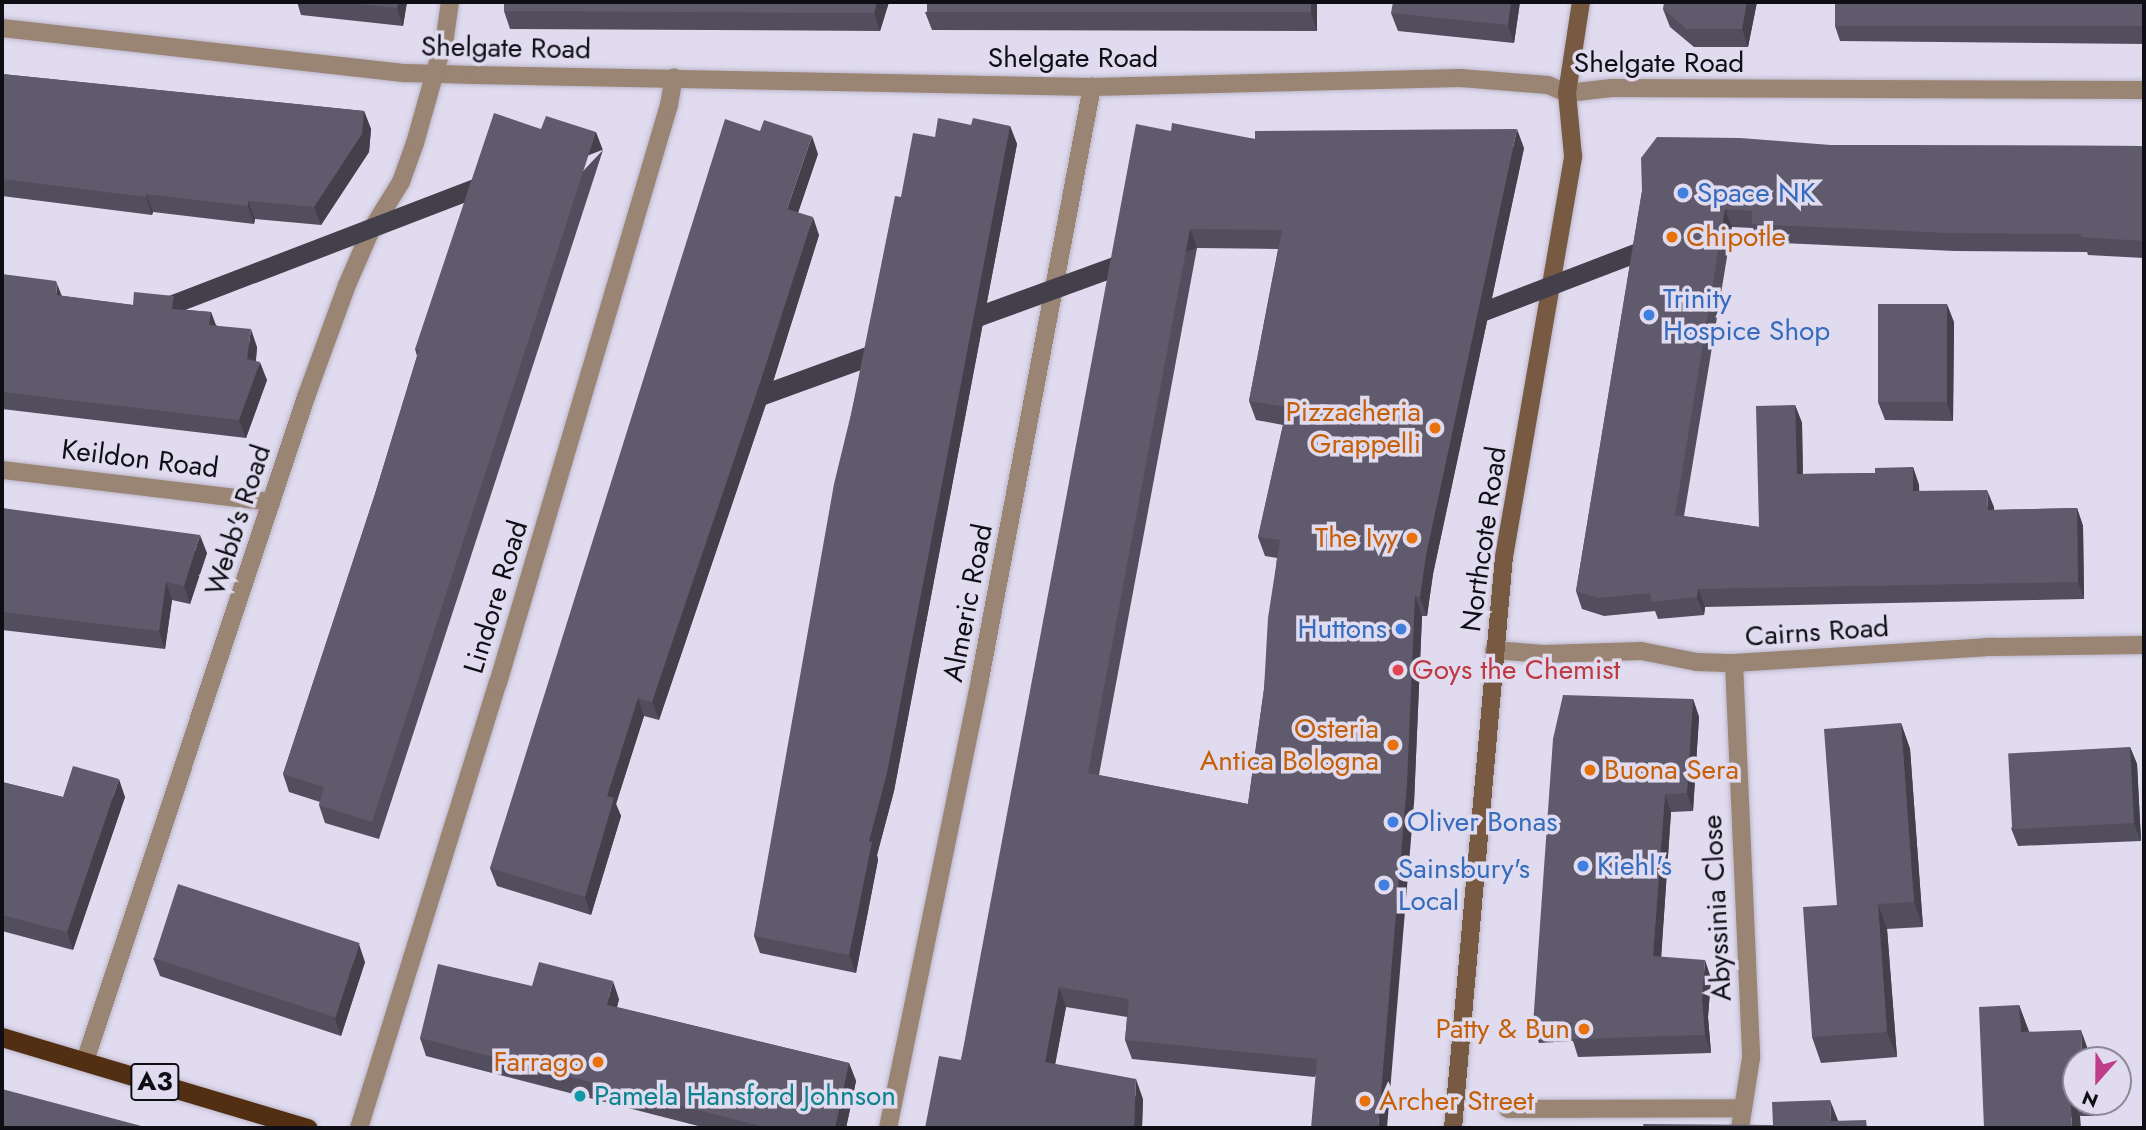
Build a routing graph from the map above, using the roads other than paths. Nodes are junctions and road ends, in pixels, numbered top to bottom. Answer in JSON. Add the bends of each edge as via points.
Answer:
{"nodes":[{"id":1,"x":450,"y":2,"type":"edge"},
{"id":2,"x":1581,"y":2,"type":"edge"},
{"id":3,"x":2,"y":28,"type":"edge"},
{"id":4,"x":435,"y":73,"type":"junction"},
{"id":5,"x":674,"y":77,"type":"junction"},
{"id":6,"x":1092,"y":87,"type":"junction"},
{"id":7,"x":2144,"y":90,"type":"edge"},
{"id":8,"x":1567,"y":93,"type":"junction"},
{"id":9,"x":2,"y":470,"type":"edge"},
{"id":10,"x":271,"y":502,"type":"junction"},
{"id":11,"x":2144,"y":645,"type":"edge"},
{"id":12,"x":1494,"y":650,"type":"junction"},
{"id":13,"x":1734,"y":663,"type":"junction"},
{"id":14,"x":2,"y":1037,"type":"edge"},
{"id":15,"x":85,"y":1061,"type":"junction"},
{"id":16,"x":1742,"y":1108,"type":"junction"},
{"id":17,"x":1508,"y":1109,"type":"dead end"},
{"id":18,"x":308,"y":1128,"type":"edge"},
{"id":19,"x":359,"y":1128,"type":"edge"},
{"id":20,"x":888,"y":1128,"type":"edge"},
{"id":21,"x":1453,"y":1128,"type":"edge"},
{"id":22,"x":1740,"y":1128,"type":"edge"}],
"edges":[{"from":1,"to":4,"type":"street","name":"Webb's Road"},
{"from":2,"to":8,"type":"main road","name":"Northcote Road"},
{"from":3,"to":4,"type":"street","name":"Shelgate Road"},
{"from":4,"to":5,"type":"street","name":"Shelgate Road"},
{"from":4,"to":10,"type":"street","name":"Webb's Road","via":[[401,182],[370,232],[347,285]]},
{"from":5,"to":6,"type":"street","name":"Shelgate Road"},
{"from":5,"to":19,"type":"street","name":"Lindore Road","via":[[498,683]]},
{"from":6,"to":8,"type":"street","name":"Shelgate Road","via":[[1460,78],[1548,85]]},
{"from":6,"to":20,"type":"street","name":"Almeric Road","via":[[980,679]]},
{"from":7,"to":8,"type":"street","name":"Shelgate Road","via":[[1612,88]]},
{"from":8,"to":12,"type":"main road","name":"Northcote Road","via":[[1573,156],[1504,557]]},
{"from":9,"to":10,"type":"street","name":"Keildon Road"},
{"from":10,"to":15,"type":"street","name":"Webb's Road"},
{"from":11,"to":13,"type":"street","name":"Cairns Road","via":[[1985,647]]},
{"from":12,"to":13,"type":"street","name":"Cairns Road","via":[[1544,654],[1641,650],[1697,662]]},
{"from":12,"to":21,"type":"main road","name":"Northcote Road"},
{"from":13,"to":16,"type":"street","name":"Abyssinia Close","via":[[1751,1058]]},
{"from":14,"to":15,"type":"highway","number":"A3"},
{"from":15,"to":18,"type":"highway","number":"A3"},
{"from":16,"to":17,"type":"street"},
{"from":16,"to":22,"type":"street","name":"Abyssinia Close"}]}
